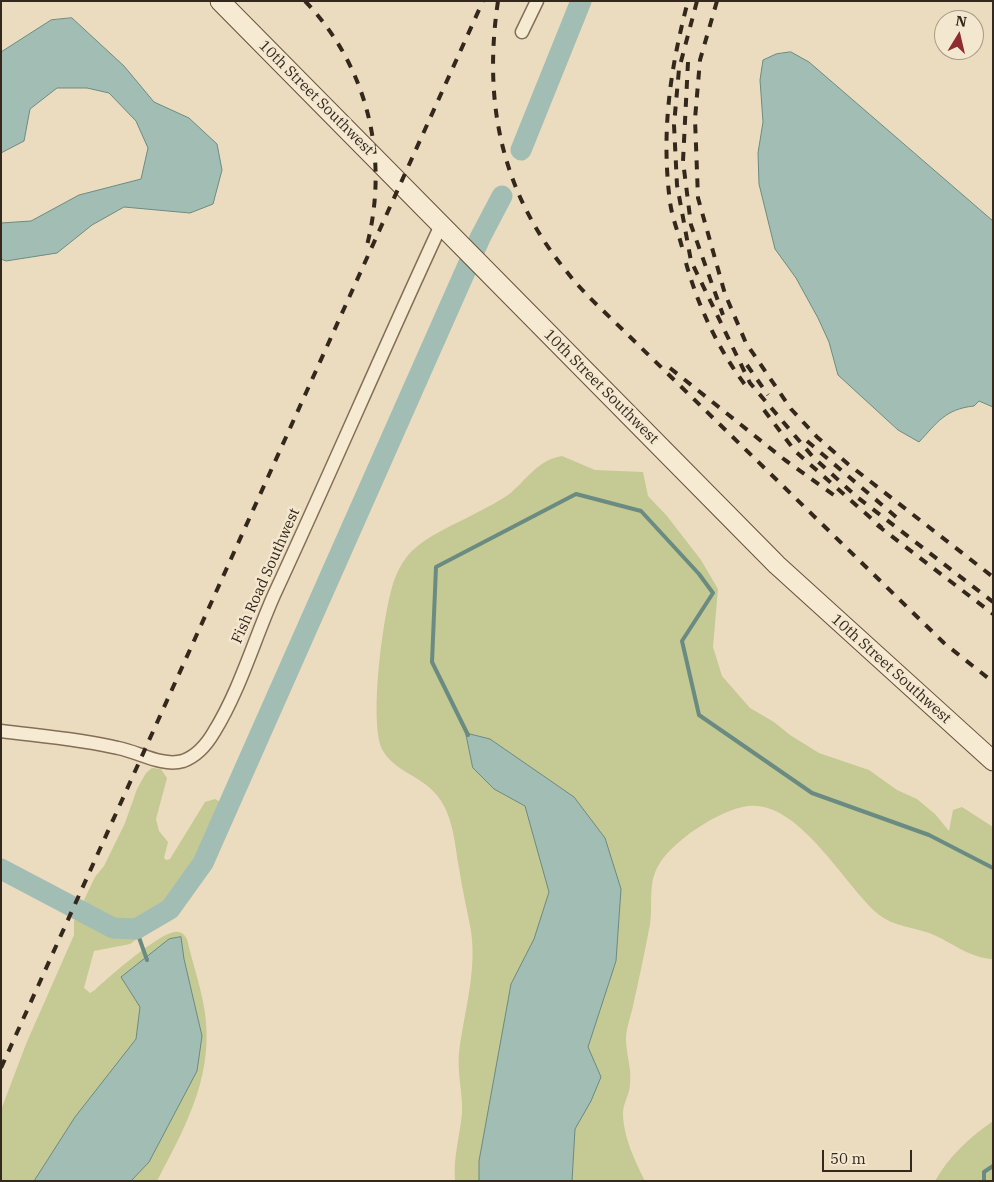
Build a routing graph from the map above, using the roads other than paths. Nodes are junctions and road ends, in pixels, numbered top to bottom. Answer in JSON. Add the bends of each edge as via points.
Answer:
{"nodes":[{"id":1,"x":220,"y":1,"type":"edge"},
{"id":2,"x":537,"y":1,"type":"edge"},
{"id":3,"x":522,"y":32,"type":"dead end"},
{"id":4,"x":441,"y":225,"type":"junction"},
{"id":5,"x":1,"y":731,"type":"edge"},
{"id":6,"x":993,"y":761,"type":"edge"}],
"edges":[{"from":1,"to":4,"type":"main road","name":"10th Street Southwest"},
{"from":2,"to":3,"type":"street"},
{"from":4,"to":5,"type":"street","name":"Fish Road Southwest","via":[[224,713],[200,750],[188,758],[170,763],[118,748]]},
{"from":4,"to":6,"type":"main road","name":"10th Street Southwest","via":[[777,565]]}]}
